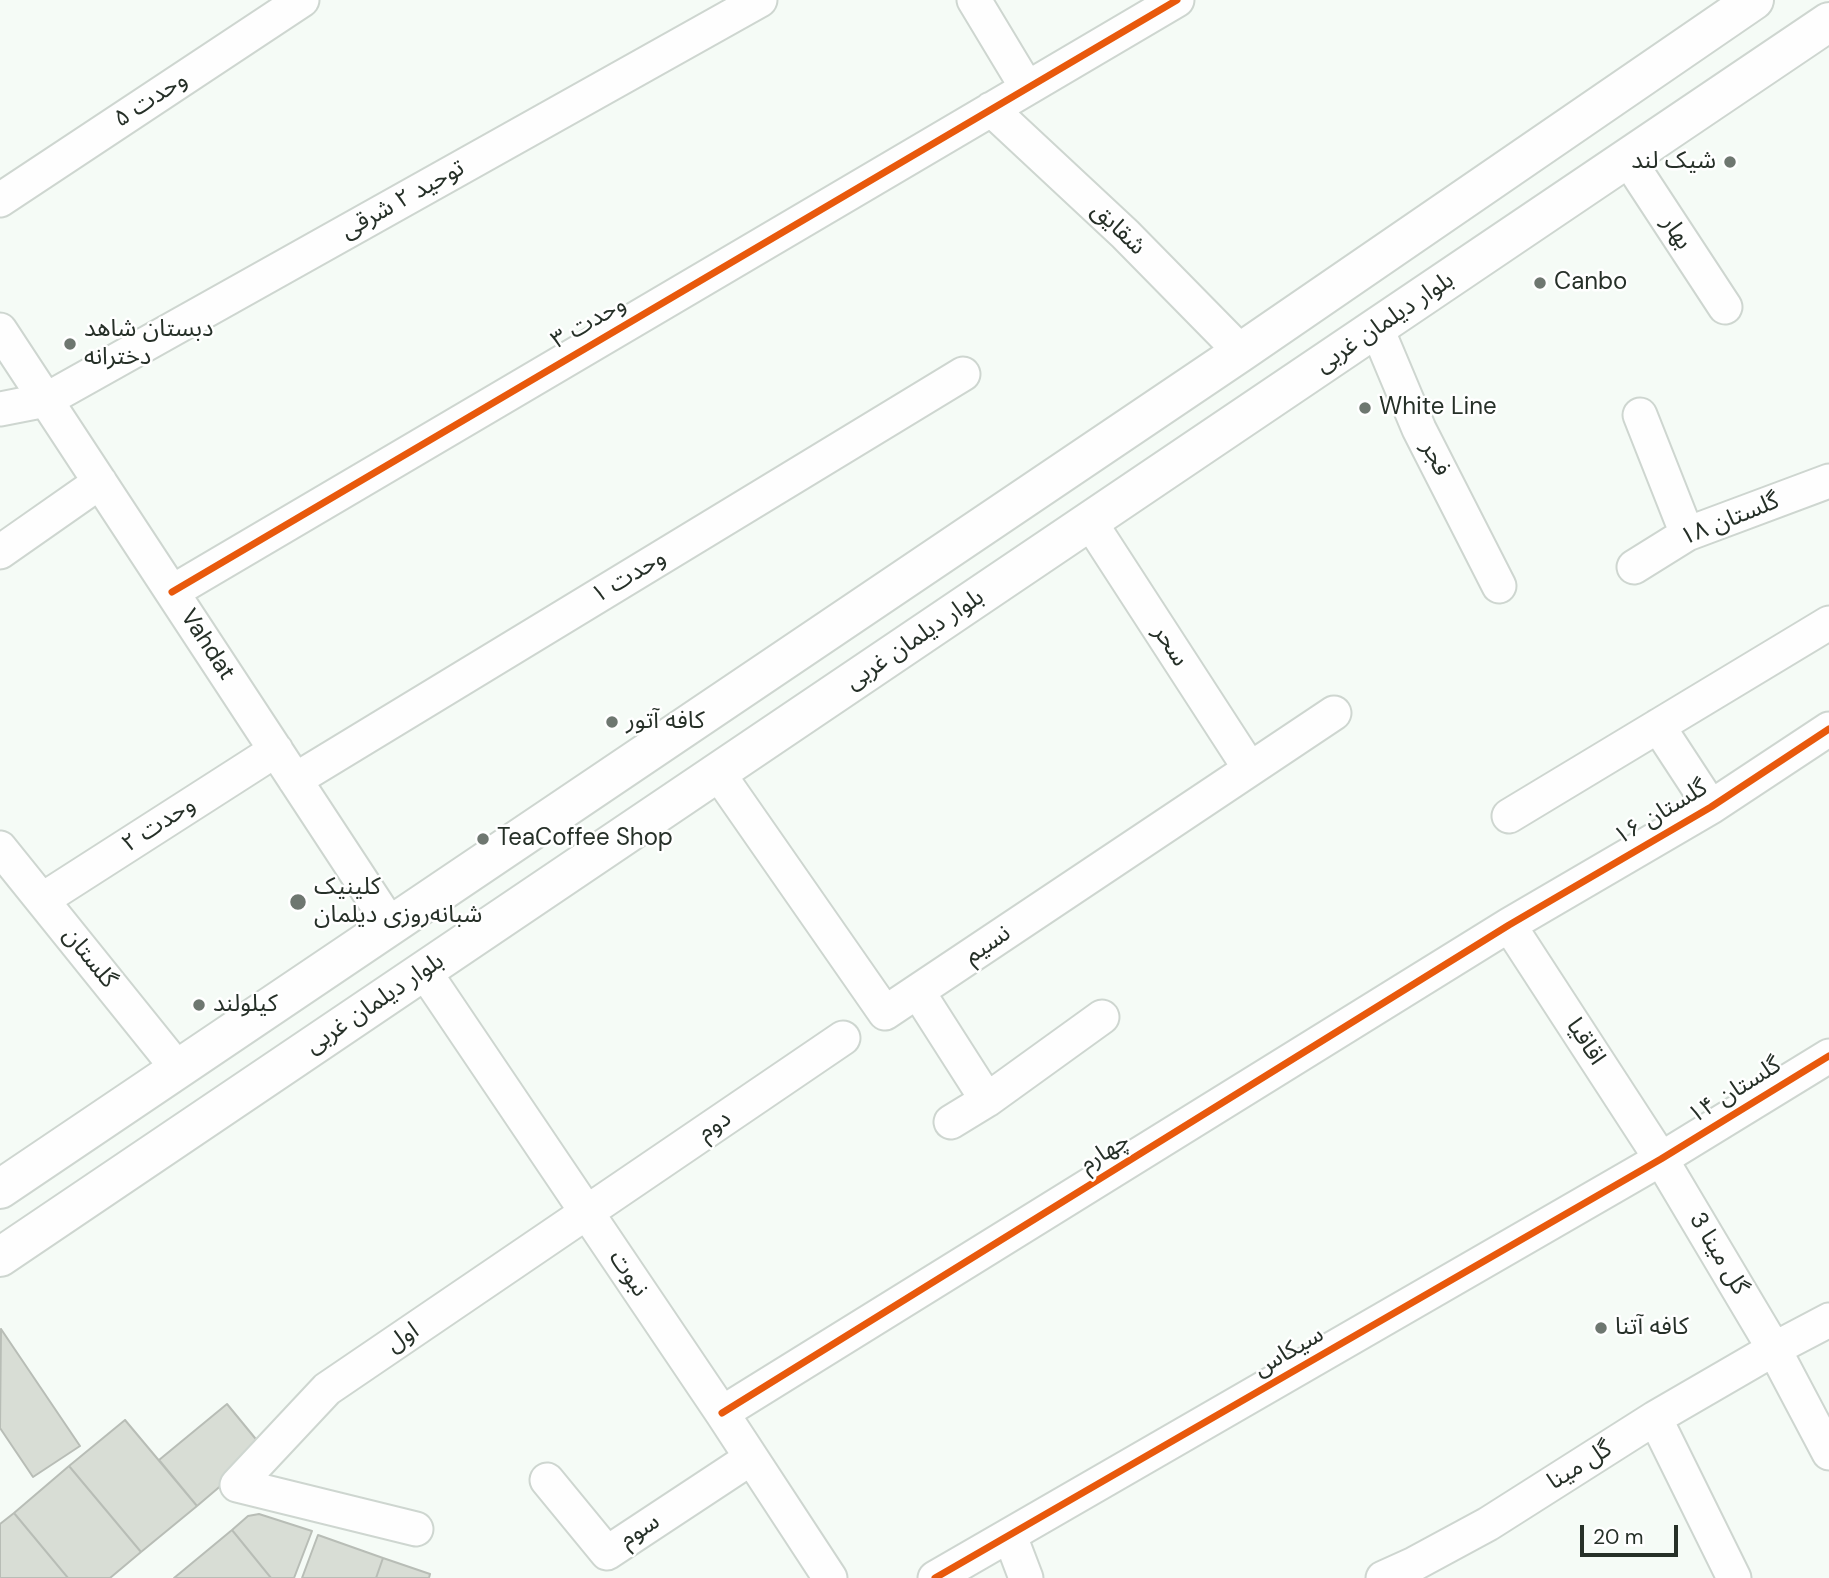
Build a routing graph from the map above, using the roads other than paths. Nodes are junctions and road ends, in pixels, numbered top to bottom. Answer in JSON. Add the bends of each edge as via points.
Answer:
{"nodes":[{"id":1,"x":302,"y":0,"type":"edge"},
{"id":2,"x":760,"y":0,"type":"edge"},
{"id":3,"x":974,"y":0,"type":"edge"},
{"id":4,"x":1177,"y":0,"type":"edge"},
{"id":5,"x":1754,"y":0,"type":"edge"},
{"id":6,"x":1829,"y":22,"type":"edge"},
{"id":7,"x":1027,"y":88,"type":"junction"},
{"id":8,"x":991,"y":109,"type":"junction"},
{"id":9,"x":1628,"y":159,"type":"junction"},
{"id":10,"x":0,"y":200,"type":"edge"},
{"id":11,"x":1725,"y":307,"type":"dead end"},
{"id":12,"x":1377,"y":329,"type":"junction"},
{"id":13,"x":0,"y":330,"type":"edge"},
{"id":14,"x":1241,"y":352,"type":"junction"},
{"id":15,"x":963,"y":374,"type":"dead end"},
{"id":16,"x":46,"y":400,"type":"junction"},
{"id":17,"x":0,"y":409,"type":"edge"},
{"id":18,"x":1640,"y":415,"type":"dead end"},
{"id":19,"x":1829,"y":481,"type":"edge"},
{"id":20,"x":100,"y":482,"type":"junction"},
{"id":21,"x":1090,"y":522,"type":"junction"},
{"id":22,"x":1687,"y":534,"type":"junction"},
{"id":23,"x":0,"y":552,"type":"edge"},
{"id":24,"x":1634,"y":567,"type":"dead end"},
{"id":25,"x":1499,"y":586,"type":"dead end"},
{"id":26,"x":172,"y":592,"type":"junction"},
{"id":27,"x":849,"y":617,"type":"junction"},
{"id":28,"x":1829,"y":623,"type":"edge"},
{"id":29,"x":881,"y":663,"type":"junction"},
{"id":30,"x":1334,"y":713,"type":"dead end"},
{"id":31,"x":1658,"y":726,"type":"junction"},
{"id":32,"x":1829,"y":729,"type":"edge"},
{"id":33,"x":276,"y":750,"type":"junction"},
{"id":34,"x":1250,"y":769,"type":"junction"},
{"id":35,"x":718,"y":773,"type":"junction"},
{"id":36,"x":295,"y":780,"type":"junction"},
{"id":37,"x":1711,"y":807,"type":"junction"},
{"id":38,"x":1509,"y":816,"type":"dead end"},
{"id":39,"x":0,"y":848,"type":"edge"},
{"id":40,"x":42,"y":900,"type":"junction"},
{"id":41,"x":1509,"y":925,"type":"junction"},
{"id":42,"x":391,"y":926,"type":"junction"},
{"id":43,"x":424,"y":971,"type":"junction"},
{"id":44,"x":918,"y":992,"type":"junction"},
{"id":45,"x":1102,"y":1017,"type":"dead end"},
{"id":46,"x":844,"y":1038,"type":"dead end"},
{"id":47,"x":1829,"y":1056,"type":"edge"},
{"id":48,"x":178,"y":1069,"type":"junction"},
{"id":49,"x":987,"y":1100,"type":"junction"},
{"id":50,"x":951,"y":1122,"type":"dead end"},
{"id":51,"x":1661,"y":1159,"type":"junction"},
{"id":52,"x":0,"y":1189,"type":"edge"},
{"id":53,"x":587,"y":1214,"type":"junction"},
{"id":54,"x":0,"y":1257,"type":"edge"},
{"id":55,"x":1829,"y":1320,"type":"edge"},
{"id":56,"x":1774,"y":1349,"type":"junction"},
{"id":57,"x":722,"y":1413,"type":"junction"},
{"id":58,"x":1655,"y":1418,"type":"junction"},
{"id":59,"x":1829,"y":1453,"type":"edge"},
{"id":60,"x":751,"y":1458,"type":"junction"},
{"id":61,"x":547,"y":1480,"type":"dead end"},
{"id":62,"x":416,"y":1529,"type":"dead end"},
{"id":63,"x":1010,"y":1536,"type":"junction"},
{"id":64,"x":830,"y":1578,"type":"edge"},
{"id":65,"x":935,"y":1578,"type":"edge"},
{"id":66,"x":1026,"y":1578,"type":"edge"},
{"id":67,"x":1383,"y":1578,"type":"edge"},
{"id":68,"x":1734,"y":1578,"type":"edge"}],
"edges":[{"from":1,"to":10,"type":"street","name":"وحدت ۵"},
{"from":2,"to":16,"type":"street","name":"توحید ۲ شرقی"},
{"from":3,"to":7,"type":"street"},
{"from":4,"to":7,"type":"street","name":"وحدت ۳"},
{"from":5,"to":14,"type":"main road"},
{"from":6,"to":9,"type":"main road","name":"بلوار دیلمان غربی"},
{"from":7,"to":8,"type":"street","name":"وحدت ۳"},
{"from":8,"to":14,"type":"street","name":"شقایق","via":[[1125,234]]},
{"from":8,"to":26,"type":"street","name":"وحدت ۳"},
{"from":9,"to":11,"type":"street","name":"بهار"},
{"from":9,"to":12,"type":"main road","name":"بلوار دیلمان غربی"},
{"from":12,"to":21,"type":"main road","name":"بلوار دیلمان غربی"},
{"from":12,"to":25,"type":"street","name":"فجر","via":[[1419,429]]},
{"from":13,"to":16,"type":"street","name":"Vahdat"},
{"from":14,"to":27,"type":"main road"},
{"from":15,"to":36,"type":"street","name":"وحدت ۱"},
{"from":16,"to":17,"type":"street","name":"توحید ۲ شرقی"},
{"from":16,"to":20,"type":"street","name":"Vahdat"},
{"from":18,"to":22,"type":"street"},
{"from":19,"to":22,"type":"street","name":"گلستان ۱۸"},
{"from":20,"to":23,"type":"street"},
{"from":20,"to":26,"type":"street","name":"Vahdat"},
{"from":21,"to":29,"type":"main road","name":"بلوار دیلمان غربی"},
{"from":21,"to":34,"type":"street","name":"سحر"},
{"from":22,"to":24,"type":"street","name":"گلستان ۱۸"},
{"from":26,"to":33,"type":"street","name":"Vahdat"},
{"from":27,"to":29,"type":"main road"},
{"from":27,"to":42,"type":"main road"},
{"from":28,"to":31,"type":"street"},
{"from":29,"to":35,"type":"main road","name":"بلوار دیلمان غربی"},
{"from":30,"to":34,"type":"street","name":"نسیم"},
{"from":31,"to":37,"type":"street"},
{"from":31,"to":38,"type":"street"},
{"from":32,"to":37,"type":"street","name":"گلستان ۱۶"},
{"from":33,"to":36,"type":"street","name":"Vahdat"},
{"from":33,"to":40,"type":"street","name":"وحدت ۲"},
{"from":34,"to":44,"type":"street","name":"نسیم"},
{"from":35,"to":43,"type":"main road","name":"بلوار دیلمان غربی"},
{"from":35,"to":44,"type":"street","name":"نسیم","via":[[886,1013]]},
{"from":36,"to":42,"type":"street","name":"Vahdat"},
{"from":37,"to":41,"type":"street","name":"گلستان ۱۶"},
{"from":39,"to":40,"type":"street","name":"گلستان"},
{"from":40,"to":48,"type":"street","name":"گلستان"},
{"from":41,"to":51,"type":"street","name":"اقاقیا"},
{"from":41,"to":57,"type":"street","name":"چهارم"},
{"from":42,"to":48,"type":"main road"},
{"from":43,"to":53,"type":"street","name":"نبوت"},
{"from":43,"to":54,"type":"main road","name":"بلوار دیلمان غربی"},
{"from":44,"to":49,"type":"street"},
{"from":45,"to":49,"type":"street"},
{"from":46,"to":53,"type":"street","name":"دوم"},
{"from":47,"to":51,"type":"street","name":"گلستان ۱۴"},
{"from":48,"to":52,"type":"main road"},
{"from":49,"to":50,"type":"street"},
{"from":51,"to":56,"type":"street","name":"گل مینا 3"},
{"from":51,"to":63,"type":"street","name":"سیکاس"},
{"from":53,"to":57,"type":"street","name":"نبوت"},
{"from":53,"to":62,"type":"street","name":"اول","via":[[327,1389],[237,1485]]},
{"from":55,"to":56,"type":"street","name":"گل مینا"},
{"from":56,"to":58,"type":"street","name":"گل مینا"},
{"from":56,"to":59,"type":"street","name":"گل مینا 3"},
{"from":57,"to":60,"type":"street","name":"نبوت"},
{"from":58,"to":67,"type":"street","name":"گل مینا","via":[[1488,1524]]},
{"from":58,"to":68,"type":"street"},
{"from":60,"to":61,"type":"street","name":"سوم","via":[[607,1553]]},
{"from":60,"to":64,"type":"street","name":"نبوت"},
{"from":63,"to":65,"type":"street","name":"سیکاس"},
{"from":63,"to":66,"type":"street"}]}
